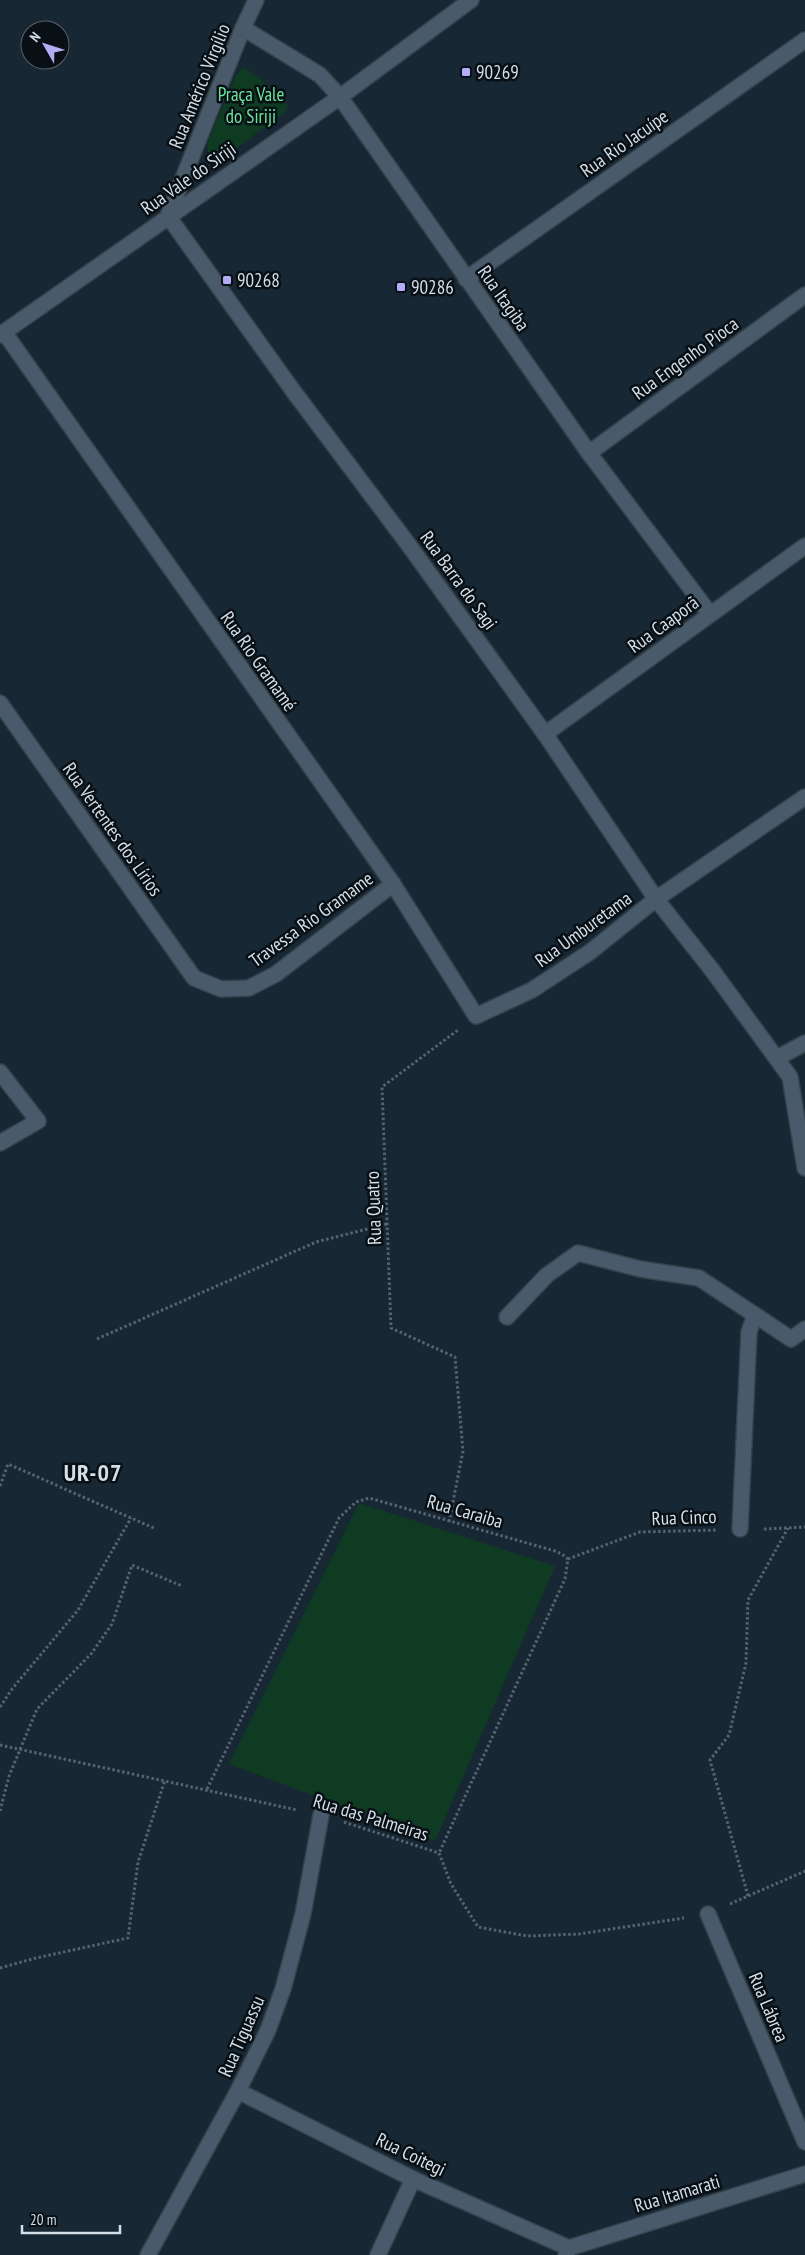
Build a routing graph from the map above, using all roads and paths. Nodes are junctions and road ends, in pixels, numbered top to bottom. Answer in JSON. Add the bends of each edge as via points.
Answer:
{"nodes":[{"id":1,"x":256,"y":0,"type":"edge"},
{"id":2,"x":471,"y":0,"type":"edge"},
{"id":3,"x":243,"y":28,"type":"junction"},
{"id":4,"x":805,"y":40,"type":"edge"},
{"id":5,"x":340,"y":97,"type":"junction"},
{"id":6,"x":168,"y":216,"type":"junction"},
{"id":7,"x":466,"y":279,"type":"junction"},
{"id":8,"x":805,"y":295,"type":"edge"},
{"id":9,"x":2,"y":334,"type":"edge"},
{"id":10,"x":589,"y":453,"type":"junction"},
{"id":11,"x":805,"y":546,"type":"edge"},
{"id":12,"x":710,"y":614,"type":"junction"},
{"id":13,"x":0,"y":704,"type":"edge"},
{"id":14,"x":545,"y":734,"type":"junction"},
{"id":15,"x":805,"y":797,"type":"edge"},
{"id":16,"x":393,"y":884,"type":"junction"},
{"id":17,"x":656,"y":900,"type":"junction"},
{"id":18,"x":194,"y":978,"type":"joint"},
{"id":19,"x":476,"y":1016,"type":"junction"},
{"id":20,"x":805,"y":1043,"type":"edge"},
{"id":21,"x":777,"y":1058,"type":"junction"},
{"id":22,"x":0,"y":1072,"type":"edge"},
{"id":23,"x":0,"y":1143,"type":"edge"},
{"id":24,"x":805,"y":1168,"type":"edge"},
{"id":25,"x":387,"y":1224,"type":"junction"},
{"id":26,"x":755,"y":1315,"type":"junction"},
{"id":27,"x":507,"y":1317,"type":"dead end"},
{"id":28,"x":805,"y":1329,"type":"edge"},
{"id":29,"x":97,"y":1338,"type":"dead end"},
{"id":30,"x":0,"y":1486,"type":"edge"},
{"id":31,"x":131,"y":1518,"type":"junction"},
{"id":32,"x":449,"y":1522,"type":"junction"},
{"id":33,"x":805,"y":1527,"type":"edge"},
{"id":34,"x":788,"y":1528,"type":"junction"},
{"id":35,"x":156,"y":1529,"type":"dead end"},
{"id":36,"x":740,"y":1529,"type":"junction"},
{"id":37,"x":568,"y":1559,"type":"junction"},
{"id":38,"x":182,"y":1586,"type":"dead end"},
{"id":39,"x":0,"y":1707,"type":"edge"},
{"id":40,"x":0,"y":1745,"type":"edge"},
{"id":41,"x":20,"y":1749,"type":"junction"},
{"id":42,"x":166,"y":1780,"type":"junction"},
{"id":43,"x":207,"y":1789,"type":"junction"},
{"id":44,"x":0,"y":1811,"type":"edge"},
{"id":45,"x":321,"y":1815,"type":"junction"},
{"id":46,"x":439,"y":1853,"type":"junction"},
{"id":47,"x":805,"y":1871,"type":"edge"},
{"id":48,"x":748,"y":1896,"type":"junction"},
{"id":49,"x":708,"y":1914,"type":"junction"},
{"id":50,"x":0,"y":1968,"type":"edge"},
{"id":51,"x":238,"y":2091,"type":"junction"},
{"id":52,"x":805,"y":2142,"type":"edge"},
{"id":53,"x":805,"y":2174,"type":"edge"},
{"id":54,"x":413,"y":2179,"type":"junction"},
{"id":55,"x":567,"y":2251,"type":"edge"},
{"id":56,"x":148,"y":2255,"type":"edge"},
{"id":57,"x":378,"y":2255,"type":"edge"}],
"edges":[{"from":1,"to":3,"type":"street","name":"Rua Américo Virgílio"},
{"from":2,"to":5,"type":"street","name":"Rua Vale do Siriji"},
{"from":3,"to":5,"type":"street","name":"Rua Itagiba","via":[[320,75]]},
{"from":3,"to":6,"type":"street","name":"Rua Américo Virgílio"},
{"from":4,"to":7,"type":"street","name":"Rua Rio Jacuípe"},
{"from":5,"to":6,"type":"street","name":"Rua Vale do Siriji"},
{"from":5,"to":7,"type":"street","name":"Rua Itagiba"},
{"from":6,"to":9,"type":"street","name":"Rua Vale do Siriji"},
{"from":6,"to":14,"type":"street","name":"Rua Barra do Sagi"},
{"from":7,"to":10,"type":"street","name":"Rua Itagiba"},
{"from":8,"to":10,"type":"street","name":"Rua Engenho Pioca"},
{"from":9,"to":16,"type":"street","name":"Rua Rio Gramamé"},
{"from":10,"to":12,"type":"street","name":"Rua Itagiba"},
{"from":11,"to":12,"type":"street","name":"Rua Caaporã"},
{"from":12,"to":14,"type":"street","name":"Rua Caaporã"},
{"from":13,"to":18,"type":"street","name":"Rua Vertentes dos Lírios"},
{"from":14,"to":17,"type":"street","name":"Rua Barra do Sagi"},
{"from":15,"to":17,"type":"street","name":"Rua Umburetama"},
{"from":16,"to":18,"type":"street","name":"Travessa Rio Gramame","via":[[276,974],[248,988],[221,989]]},
{"from":16,"to":19,"type":"street","name":"Rua Rio Gramamé"},
{"from":17,"to":19,"type":"street","name":"Rua Umburetama","via":[[590,952],[532,990]]},
{"from":17,"to":21,"type":"street","name":"Rua Barra do Sagi"},
{"from":19,"to":25,"type":"path","name":"Rua Quatro","via":[[382,1087]]},
{"from":20,"to":21,"type":"street"},
{"from":21,"to":24,"type":"street","name":"Rua Barra do Sagi","via":[[790,1077]]},
{"from":22,"to":23,"type":"street","via":[[38,1121]]},
{"from":25,"to":29,"type":"path","via":[[316,1242]]},
{"from":25,"to":32,"type":"path","name":"Rua Quatro","via":[[391,1328],[455,1357],[463,1451]]},
{"from":26,"to":27,"type":"street","via":[[699,1278],[640,1269],[578,1253],[548,1276]]},
{"from":26,"to":28,"type":"street","via":[[790,1338]]},
{"from":26,"to":36,"type":"street","via":[[749,1332]]},
{"from":30,"to":31,"type":"path","via":[[8,1464]]},
{"from":31,"to":35,"type":"path"},
{"from":31,"to":39,"type":"path","via":[[78,1610]]},
{"from":32,"to":37,"type":"path","name":"Rua Caraiba","via":[[562,1554]]},
{"from":32,"to":43,"type":"path","name":"Rua Caraiba","via":[[369,1498],[356,1502],[339,1518]]},
{"from":33,"to":34,"type":"path","name":"Rua Cinco"},
{"from":34,"to":36,"type":"path","name":"Rua Cinco"},
{"from":34,"to":48,"type":"path","via":[[748,1600],[746,1663],[729,1734],[710,1760]]},
{"from":36,"to":37,"type":"path","name":"Rua Cinco","via":[[640,1532]]},
{"from":37,"to":46,"type":"path","via":[[565,1579]]},
{"from":38,"to":41,"type":"path","via":[[132,1565],[112,1624],[91,1654],[38,1710]]},
{"from":40,"to":41,"type":"path","name":"Rua das Palmeiras"},
{"from":41,"to":42,"type":"path","name":"Rua das Palmeiras"},
{"from":41,"to":44,"type":"path"},
{"from":42,"to":43,"type":"path","name":"Rua das Palmeiras"},
{"from":42,"to":50,"type":"path","via":[[138,1862],[128,1938]]},
{"from":43,"to":45,"type":"path","name":"Rua das Palmeiras"},
{"from":45,"to":46,"type":"path","name":"Rua das Palmeiras"},
{"from":45,"to":51,"type":"street","name":"Rua Tiguassu","via":[[303,1914],[283,1989],[268,2030]]},
{"from":46,"to":49,"type":"path","name":"Rua das Palmeiras","via":[[451,1884],[478,1927],[527,1936],[579,1934]]},
{"from":47,"to":48,"type":"path","name":"Rua das Palmeiras"},
{"from":48,"to":49,"type":"path","name":"Rua das Palmeiras"},
{"from":49,"to":52,"type":"street","name":"Rua Lábrea"},
{"from":51,"to":54,"type":"street","name":"Rua Coitegi"},
{"from":51,"to":56,"type":"street","name":"Rua Tiguassu"},
{"from":53,"to":55,"type":"street","name":"Rua Itamarati"},
{"from":54,"to":55,"type":"street","name":"Rua Coitegi"},
{"from":54,"to":57,"type":"street"}]}
